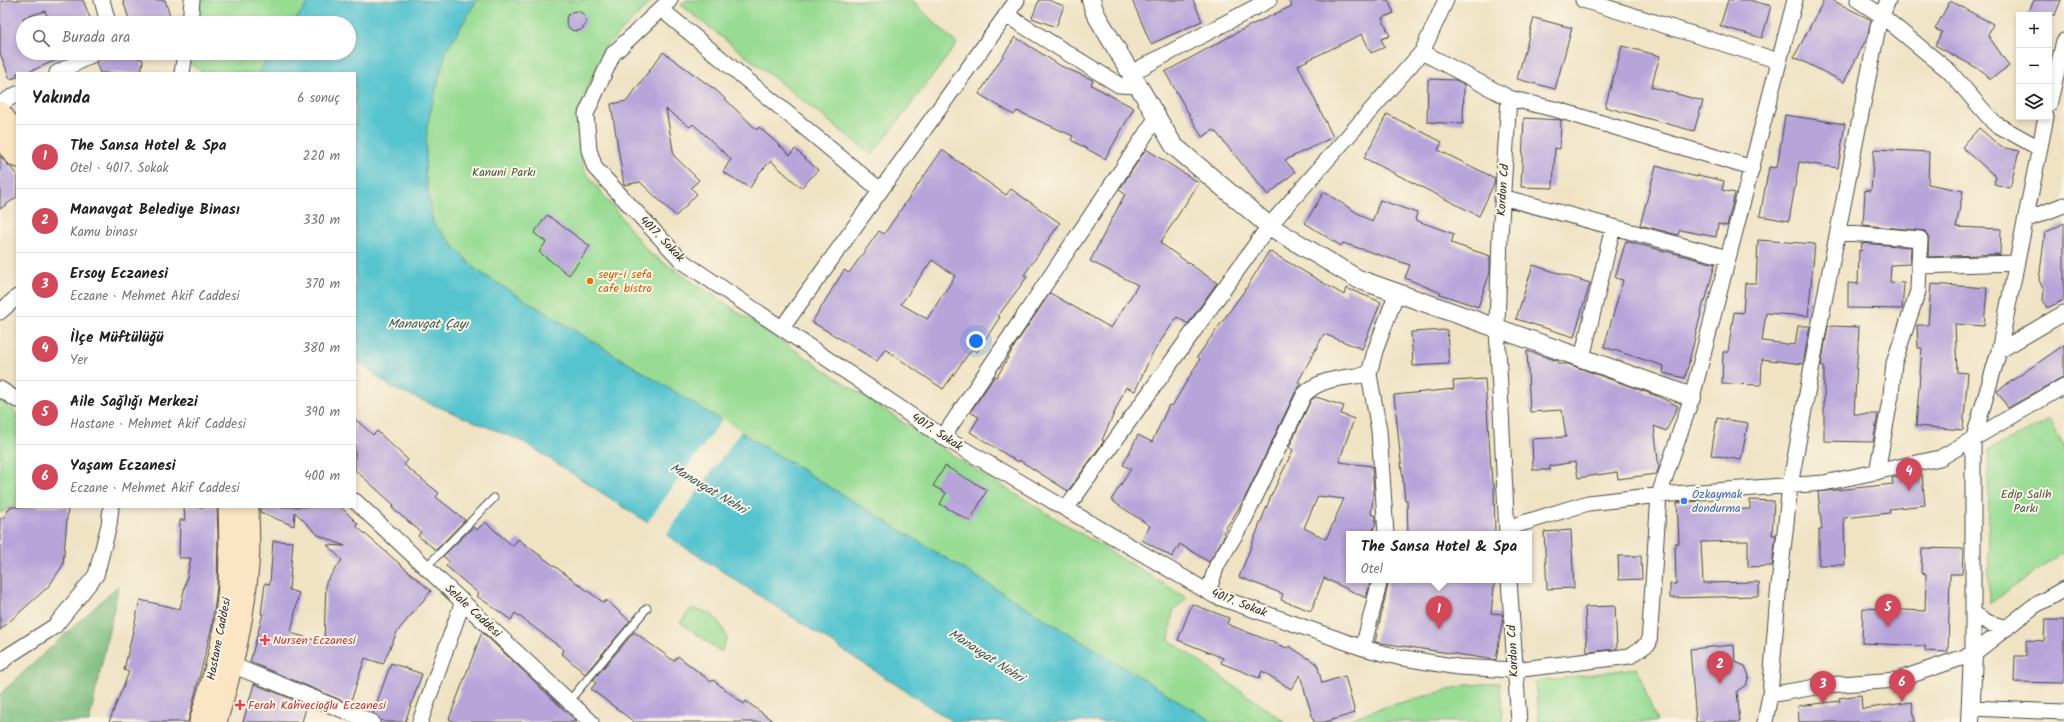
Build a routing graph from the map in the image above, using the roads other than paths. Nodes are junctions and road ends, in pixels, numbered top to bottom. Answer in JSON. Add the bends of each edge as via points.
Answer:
{"nodes":[{"id":1,"x":102,"y":0,"type":"edge"},
{"id":2,"x":192,"y":0,"type":"edge"},
{"id":3,"x":1017,"y":0,"type":"edge"},
{"id":4,"x":1091,"y":0,"type":"edge"},
{"id":5,"x":1269,"y":0,"type":"edge"},
{"id":6,"x":1445,"y":0,"type":"edge"},
{"id":7,"x":1583,"y":0,"type":"edge"},
{"id":8,"x":1795,"y":0,"type":"edge"},
{"id":9,"x":1858,"y":0,"type":"edge"},
{"id":10,"x":1888,"y":0,"type":"edge"},
{"id":11,"x":666,"y":5,"type":"edge"},
{"id":12,"x":1006,"y":15,"type":"junction"},
{"id":13,"x":106,"y":16,"type":"edge"},
{"id":14,"x":191,"y":16,"type":"edge"},
{"id":15,"x":1882,"y":16,"type":"junction"},
{"id":16,"x":2063,"y":48,"type":"edge"},
{"id":17,"x":1422,"y":52,"type":"junction"},
{"id":18,"x":82,"y":60,"type":"edge"},
{"id":19,"x":184,"y":60,"type":"edge"},
{"id":20,"x":1780,"y":61,"type":"junction"},
{"id":21,"x":59,"y":72,"type":"edge"},
{"id":22,"x":182,"y":72,"type":"edge"},
{"id":23,"x":1134,"y":80,"type":"junction"},
{"id":24,"x":2052,"y":93,"type":"edge"},
{"id":25,"x":16,"y":95,"type":"edge"},
{"id":26,"x":1509,"y":98,"type":"junction"},
{"id":27,"x":0,"y":104,"type":"edge"},
{"id":28,"x":0,"y":112,"type":"edge"},
{"id":29,"x":1157,"y":117,"type":"junction"},
{"id":30,"x":2045,"y":120,"type":"edge"},
{"id":31,"x":16,"y":134,"type":"edge"},
{"id":32,"x":0,"y":136,"type":"edge"},
{"id":33,"x":2039,"y":148,"type":"junction"},
{"id":34,"x":16,"y":156,"type":"edge"},
{"id":35,"x":1752,"y":168,"type":"junction"},
{"id":36,"x":880,"y":190,"type":"junction"},
{"id":37,"x":1502,"y":197,"type":"junction"},
{"id":38,"x":2064,"y":205,"type":"edge"},
{"id":39,"x":2025,"y":220,"type":"junction"},
{"id":40,"x":1269,"y":226,"type":"junction"},
{"id":41,"x":1613,"y":227,"type":"junction"},
{"id":42,"x":1838,"y":232,"type":"junction"},
{"id":43,"x":1728,"y":258,"type":"junction"},
{"id":44,"x":2016,"y":263,"type":"junction"},
{"id":45,"x":1919,"y":266,"type":"junction"},
{"id":46,"x":1397,"y":292,"type":"junction"},
{"id":47,"x":16,"y":298,"type":"edge"},
{"id":48,"x":0,"y":312,"type":"edge"},
{"id":49,"x":2064,"y":313,"type":"edge"},
{"id":50,"x":1497,"y":327,"type":"junction"},
{"id":51,"x":782,"y":328,"type":"junction"},
{"id":52,"x":1999,"y":351,"type":"junction"},
{"id":53,"x":1582,"y":358,"type":"junction"},
{"id":54,"x":1369,"y":374,"type":"junction"},
{"id":55,"x":2064,"y":386,"type":"edge"},
{"id":56,"x":0,"y":388,"type":"edge"},
{"id":57,"x":1692,"y":397,"type":"junction"},
{"id":58,"x":16,"y":399,"type":"edge"},
{"id":59,"x":943,"y":437,"type":"junction"},
{"id":60,"x":1973,"y":440,"type":"junction"},
{"id":61,"x":1877,"y":472,"type":"junction"},
{"id":62,"x":1790,"y":486,"type":"junction"},
{"id":63,"x":1659,"y":495,"type":"junction"},
{"id":64,"x":494,"y":498,"type":"dead end"},
{"id":65,"x":356,"y":502,"type":"edge"},
{"id":66,"x":110,"y":508,"type":"edge"},
{"id":67,"x":229,"y":508,"type":"edge"},
{"id":68,"x":248,"y":508,"type":"edge"},
{"id":69,"x":1066,"y":509,"type":"junction"},
{"id":70,"x":1386,"y":531,"type":"edge"},
{"id":71,"x":1507,"y":531,"type":"edge"},
{"id":72,"x":426,"y":566,"type":"junction"},
{"id":73,"x":1379,"y":583,"type":"edge"},
{"id":74,"x":1509,"y":583,"type":"edge"},
{"id":75,"x":2064,"y":589,"type":"edge"},
{"id":76,"x":1208,"y":592,"type":"junction"},
{"id":77,"x":463,"y":601,"type":"junction"},
{"id":78,"x":648,"y":608,"type":"dead end"},
{"id":79,"x":1973,"y":613,"type":"junction"},
{"id":80,"x":2007,"y":628,"type":"junction"},
{"id":81,"x":1363,"y":648,"type":"junction"},
{"id":82,"x":1973,"y":654,"type":"junction"},
{"id":83,"x":0,"y":664,"type":"edge"},
{"id":84,"x":232,"y":665,"type":"junction"},
{"id":85,"x":1514,"y":670,"type":"junction"},
{"id":86,"x":1770,"y":695,"type":"junction"},
{"id":87,"x":569,"y":701,"type":"junction"},
{"id":88,"x":2064,"y":712,"type":"edge"},
{"id":89,"x":1970,"y":715,"type":"edge"},
{"id":90,"x":200,"y":722,"type":"edge"},
{"id":91,"x":216,"y":722,"type":"edge"},
{"id":92,"x":372,"y":722,"type":"edge"},
{"id":93,"x":420,"y":722,"type":"edge"},
{"id":94,"x":591,"y":722,"type":"edge"},
{"id":95,"x":1519,"y":722,"type":"edge"},
{"id":96,"x":1765,"y":722,"type":"edge"}],
"edges":[{"from":1,"to":13,"type":"street"},
{"from":2,"to":14,"type":"street"},
{"from":3,"to":12,"type":"street"},
{"from":4,"to":23,"type":"street","via":[[1095,13]]},
{"from":5,"to":23,"type":"street"},
{"from":6,"to":17,"type":"street"},
{"from":7,"to":20,"type":"street"},
{"from":8,"to":20,"type":"street"},
{"from":9,"to":15,"type":"street"},
{"from":10,"to":15,"type":"street"},
{"from":11,"to":36,"type":"street"},
{"from":11,"to":51,"type":"street","name":"4017. Sokak","via":[[614,54],[586,114],[589,150],[595,168],[682,261]]},
{"from":12,"to":23,"type":"street","via":[[1119,85]]},
{"from":12,"to":36,"type":"street"},
{"from":15,"to":33,"type":"street","via":[[1949,71],[1994,123]]},
{"from":15,"to":42,"type":"street"},
{"from":16,"to":24,"type":"street"},
{"from":17,"to":26,"type":"street"},
{"from":17,"to":40,"type":"street"},
{"from":18,"to":21,"type":"street"},
{"from":19,"to":22,"type":"street"},
{"from":20,"to":35,"type":"street"},
{"from":23,"to":29,"type":"street"},
{"from":25,"to":27,"type":"street"},
{"from":26,"to":35,"type":"street","via":[[1558,110]]},
{"from":26,"to":37,"type":"street","name":"Kordon Cd"},
{"from":28,"to":31,"type":"main road"},
{"from":29,"to":40,"type":"street","via":[[1174,146]]},
{"from":29,"to":59,"type":"street"},
{"from":30,"to":33,"type":"street"},
{"from":32,"to":34,"type":"main road"},
{"from":33,"to":39,"type":"street"},
{"from":35,"to":43,"type":"street"},
{"from":36,"to":51,"type":"street"},
{"from":37,"to":41,"type":"street"},
{"from":37,"to":50,"type":"street","name":"Kordon Cd"},
{"from":38,"to":39,"type":"street"},
{"from":39,"to":44,"type":"street"},
{"from":40,"to":46,"type":"street","via":[[1358,279]]},
{"from":40,"to":69,"type":"street"},
{"from":41,"to":43,"type":"street"},
{"from":41,"to":53,"type":"street"},
{"from":42,"to":45,"type":"street","via":[[1920,240]]},
{"from":42,"to":62,"type":"street"},
{"from":43,"to":57,"type":"street"},
{"from":44,"to":45,"type":"street"},
{"from":44,"to":52,"type":"street"},
{"from":45,"to":61,"type":"street","via":[[1918,291],[1894,363]]},
{"from":46,"to":50,"type":"street"},
{"from":46,"to":54,"type":"street"},
{"from":47,"to":48,"type":"street"},
{"from":49,"to":52,"type":"street"},
{"from":50,"to":53,"type":"street"},
{"from":50,"to":71,"type":"street","name":"Kordon Cd"},
{"from":51,"to":59,"type":"street","name":"4017. Sokak"},
{"from":52,"to":60,"type":"street"},
{"from":53,"to":57,"type":"street"},
{"from":54,"to":70,"type":"street","via":[[1379,430]]},
{"from":54,"to":76,"type":"street","via":[[1327,381],[1310,388],[1304,395],[1244,520],[1217,565]]},
{"from":55,"to":60,"type":"street"},
{"from":56,"to":58,"type":"street"},
{"from":57,"to":63,"type":"street"},
{"from":59,"to":69,"type":"street","name":"4017. Sokak"},
{"from":60,"to":61,"type":"street","via":[[1940,458]]},
{"from":60,"to":79,"type":"street"},
{"from":61,"to":62,"type":"street","via":[[1824,483]]},
{"from":62,"to":63,"type":"street"},
{"from":62,"to":86,"type":"street"},
{"from":63,"to":71,"type":"street","via":[[1588,503]]},
{"from":63,"to":85,"type":"street","name":"4017. Sokak","via":[[1649,643],[1630,656]]},
{"from":64,"to":72,"type":"lane"},
{"from":65,"to":72,"type":"street","name":"Selale Caddesi"},
{"from":66,"to":83,"type":"street","via":[[109,525],[96,575],[55,626],[8,656]]},
{"from":67,"to":90,"type":"main road","name":"Hastane Caddesi","via":[[231,563],[226,616]]},
{"from":68,"to":84,"type":"main road","name":"Hastane Caddesi","via":[[248,564],[242,616]]},
{"from":69,"to":76,"type":"street","name":"4017. Sokak"},
{"from":72,"to":77,"type":"street","name":"Selale Caddesi"},
{"from":73,"to":81,"type":"street"},
{"from":74,"to":85,"type":"street","name":"Kordon Cd"},
{"from":75,"to":80,"type":"street","via":[[2034,606]]},
{"from":76,"to":81,"type":"street","name":"4017. Sokak"},
{"from":77,"to":87,"type":"street","name":"Selale Caddesi"},
{"from":77,"to":93,"type":"street"},
{"from":78,"to":87,"type":"lane"},
{"from":79,"to":80,"type":"street","via":[[1989,623]]},
{"from":79,"to":82,"type":"street"},
{"from":80,"to":82,"type":"street"},
{"from":81,"to":85,"type":"street","name":"4017. Sokak","via":[[1458,667]]},
{"from":82,"to":86,"type":"street","via":[[1897,680],[1826,685]]},
{"from":82,"to":89,"type":"street"},
{"from":84,"to":91,"type":"main road","name":"Hastane Caddesi"},
{"from":84,"to":92,"type":"street"},
{"from":85,"to":95,"type":"street","name":"Kordon Cd"},
{"from":86,"to":96,"type":"street"},
{"from":87,"to":94,"type":"street","name":"Selale Caddesi"},
{"from":88,"to":89,"type":"street"}]}
